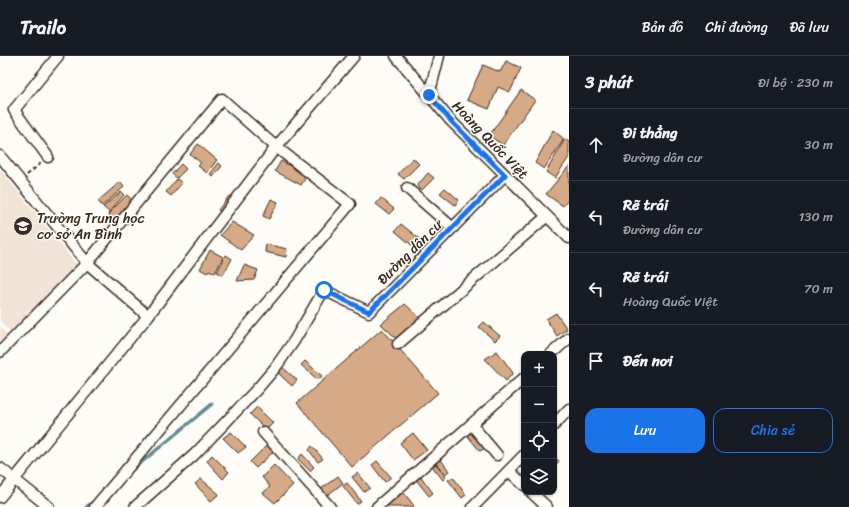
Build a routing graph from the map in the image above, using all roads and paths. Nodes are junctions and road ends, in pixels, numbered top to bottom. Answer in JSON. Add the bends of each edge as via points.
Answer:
{"nodes":[{"id":1,"x":58,"y":56,"type":"edge"},
{"id":2,"x":354,"y":56,"type":"edge"},
{"id":3,"x":396,"y":56,"type":"edge"},
{"id":4,"x":439,"y":56,"type":"edge"},
{"id":5,"x":429,"y":95,"type":"junction"},
{"id":6,"x":276,"y":147,"type":"junction"},
{"id":7,"x":0,"y":156,"type":"edge"},
{"id":8,"x":48,"y":157,"type":"joint"},
{"id":9,"x":505,"y":175,"type":"junction"},
{"id":10,"x":20,"y":181,"type":"junction"},
{"id":11,"x":407,"y":188,"type":"dead end"},
{"id":12,"x":546,"y":217,"type":"junction"},
{"id":13,"x":454,"y":228,"type":"junction"},
{"id":14,"x":569,"y":238,"type":"edge"},
{"id":15,"x":87,"y":263,"type":"junction"},
{"id":16,"x":148,"y":316,"type":"junction"},
{"id":17,"x":569,"y":338,"type":"edge"},
{"id":18,"x":398,"y":344,"type":"dead end"},
{"id":19,"x":554,"y":351,"type":"edge"},
{"id":20,"x":0,"y":352,"type":"edge"},
{"id":21,"x":521,"y":381,"type":"edge"},
{"id":22,"x":569,"y":409,"type":"edge"},
{"id":23,"x":556,"y":423,"type":"edge"},
{"id":24,"x":471,"y":424,"type":"junction"},
{"id":25,"x":263,"y":432,"type":"dead end"},
{"id":26,"x":497,"y":455,"type":"dead end"},
{"id":27,"x":521,"y":458,"type":"edge"},
{"id":28,"x":0,"y":468,"type":"edge"},
{"id":29,"x":509,"y":471,"type":"junction"},
{"id":30,"x":14,"y":480,"type":"junction"},
{"id":31,"x":521,"y":482,"type":"edge"},
{"id":32,"x":534,"y":495,"type":"edge"},
{"id":33,"x":0,"y":497,"type":"edge"},
{"id":34,"x":49,"y":507,"type":"edge"},
{"id":35,"x":95,"y":507,"type":"edge"},
{"id":36,"x":135,"y":507,"type":"edge"},
{"id":37,"x":330,"y":507,"type":"edge"},
{"id":38,"x":377,"y":507,"type":"edge"},
{"id":39,"x":473,"y":507,"type":"edge"},
{"id":40,"x":547,"y":507,"type":"edge"}],
"edges":[{"from":1,"to":8,"type":"street","via":[[14,110]]},
{"from":2,"to":6,"type":"street"},
{"from":3,"to":5,"type":"street","name":"Hoàng Quốc Việt"},
{"from":4,"to":5,"type":"street"},
{"from":5,"to":9,"type":"street","name":"Hoàng Quốc Việt"},
{"from":6,"to":15,"type":"street","via":[[222,99]]},
{"from":6,"to":16,"type":"street"},
{"from":6,"to":35,"type":"street","via":[[350,204]]},
{"from":7,"to":10,"type":"street"},
{"from":8,"to":10,"type":"path"},
{"from":9,"to":12,"type":"street","name":"Hoàng Quốc Việt"},
{"from":9,"to":13,"type":"street","name":"Đường dân cư"},
{"from":10,"to":15,"type":"street"},
{"from":11,"to":13,"type":"street"},
{"from":12,"to":14,"type":"street","name":"Hoàng Quốc Việt"},
{"from":12,"to":18,"type":"street"},
{"from":13,"to":36,"type":"street","name":"Đường dân cư","via":[[369,312],[324,290],[294,341],[258,388],[194,455]]},
{"from":15,"to":16,"type":"street"},
{"from":15,"to":20,"type":"street"},
{"from":16,"to":30,"type":"street"},
{"from":17,"to":19,"type":"street"},
{"from":21,"to":24,"type":"street"},
{"from":22,"to":23,"type":"street"},
{"from":24,"to":26,"type":"street"},
{"from":24,"to":38,"type":"street"},
{"from":25,"to":37,"type":"street"},
{"from":27,"to":29,"type":"street"},
{"from":28,"to":30,"type":"street"},
{"from":29,"to":31,"type":"street"},
{"from":29,"to":39,"type":"street"},
{"from":30,"to":33,"type":"street"},
{"from":30,"to":34,"type":"street"},
{"from":32,"to":40,"type":"street"}]}
